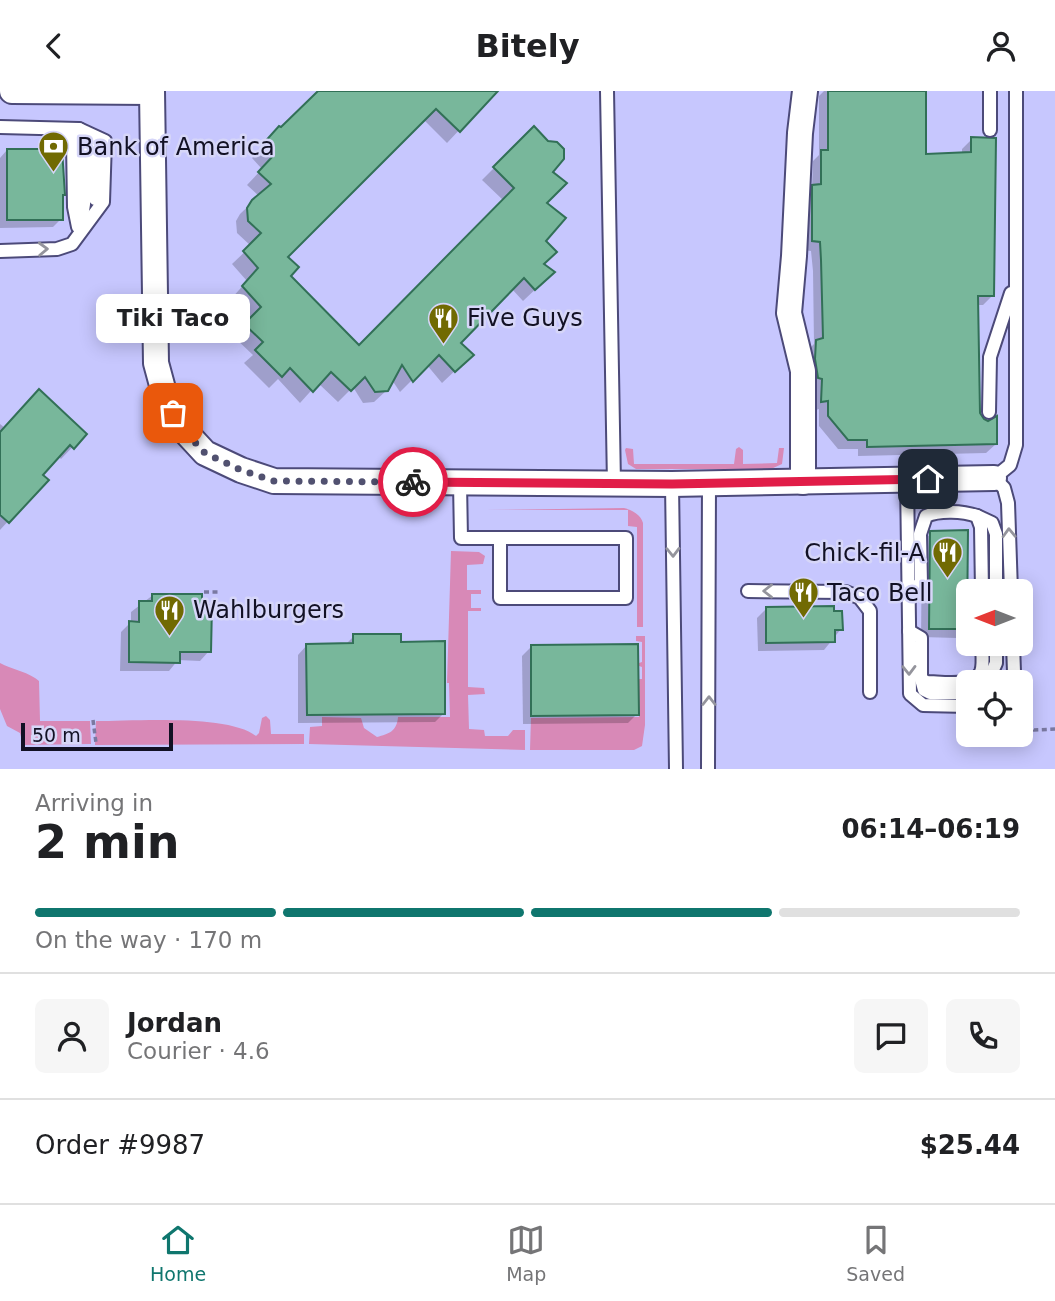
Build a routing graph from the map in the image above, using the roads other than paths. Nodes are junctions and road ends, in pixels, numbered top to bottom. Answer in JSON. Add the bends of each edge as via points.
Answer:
{"nodes":[{"id":1,"x":12,"y":91,"type":"edge"},
{"id":2,"x":152,"y":91,"type":"edge"},
{"id":3,"x":607,"y":91,"type":"edge"},
{"id":4,"x":806,"y":91,"type":"edge"},
{"id":5,"x":990,"y":91,"type":"edge"},
{"id":6,"x":1016,"y":91,"type":"edge"},
{"id":7,"x":0,"y":127,"type":"edge"},
{"id":8,"x":59,"y":128,"type":"junction"},
{"id":9,"x":990,"y":130,"type":"dead end"},
{"id":10,"x":79,"y":234,"type":"junction"},
{"id":11,"x":0,"y":251,"type":"edge"},
{"id":12,"x":1016,"y":281,"type":"junction"},
{"id":13,"x":989,"y":412,"type":"dead end"},
{"id":14,"x":994,"y":478,"type":"junction"},
{"id":15,"x":907,"y":479,"type":"junction"},
{"id":16,"x":803,"y":482,"type":"junction"},
{"id":17,"x":460,"y":483,"type":"junction"},
{"id":18,"x":709,"y":483,"type":"junction"},
{"id":19,"x":614,"y":484,"type":"junction"},
{"id":20,"x":672,"y":484,"type":"junction"},
{"id":21,"x":977,"y":516,"type":"junction"},
{"id":22,"x":500,"y":538,"type":"junction"},
{"id":23,"x":982,"y":579,"type":"edge"},
{"id":24,"x":996,"y":579,"type":"edge"},
{"id":25,"x":1011,"y":579,"type":"edge"},
{"id":26,"x":908,"y":589,"type":"junction"},
{"id":27,"x":748,"y":591,"type":"dead end"},
{"id":28,"x":909,"y":631,"type":"junction"},
{"id":29,"x":982,"y":656,"type":"edge"},
{"id":30,"x":921,"y":679,"type":"junction"},
{"id":31,"x":870,"y":692,"type":"dead end"},
{"id":32,"x":956,"y":693,"type":"edge"},
{"id":33,"x":956,"y":706,"type":"edge"},
{"id":34,"x":676,"y":769,"type":"edge"},
{"id":35,"x":708,"y":769,"type":"edge"}],
"edges":[{"from":1,"to":2,"type":"street"},
{"from":2,"to":17,"type":"street","via":[[156,363],[166,400],[180,426],[205,453],[274,481]]},
{"from":3,"to":19,"type":"lane"},
{"from":4,"to":16,"type":"street","via":[[789,313],[803,372]]},
{"from":5,"to":9,"type":"lane"},
{"from":6,"to":12,"type":"lane"},
{"from":7,"to":8,"type":"lane"},
{"from":8,"to":10,"type":"lane","via":[[73,141]]},
{"from":8,"to":10,"type":"lane","via":[[79,129],[95,142],[95,202]]},
{"from":11,"to":10,"type":"lane","one_way":true,"via":[[65,248]]},
{"from":12,"to":13,"type":"lane","via":[[990,357]]},
{"from":12,"to":14,"type":"lane","via":[[1016,446],[1010,465]]},
{"from":14,"to":15,"type":"street"},
{"from":25,"to":14,"type":"lane","one_way":true,"via":[[1008,503],[1004,488]]},
{"from":15,"to":16,"type":"street"},
{"from":15,"to":26,"type":"lane"},
{"from":16,"to":18,"type":"street"},
{"from":17,"to":19,"type":"street"},
{"from":17,"to":22,"type":"lane","via":[[461,538]]},
{"from":18,"to":20,"type":"street"},
{"from":35,"to":18,"type":"lane","one_way":true},
{"from":19,"to":20,"type":"street"},
{"from":20,"to":34,"type":"lane","one_way":true},
{"from":21,"to":23,"type":"lane"},
{"from":21,"to":24,"type":"lane","via":[[992,523],[996,534]]},
{"from":21,"to":26,"type":"lane","via":[[926,516],[920,534],[920,584]]},
{"from":22,"to":22,"type":"lane","via":[[626,538],[626,598],[500,598]]},
{"from":26,"to":28,"type":"lane"},
{"from":31,"to":27,"type":"lane","one_way":true,"via":[[870,611],[860,598],[846,592]]},
{"from":28,"to":30,"type":"lane","via":[[921,638]]},
{"from":28,"to":33,"type":"lane","one_way":true,"via":[[910,694],[923,705]]},
{"from":29,"to":30,"type":"lane","via":[[982,670],[972,680]]},
{"from":30,"to":32,"type":"lane","via":[[930,693]]}]}
